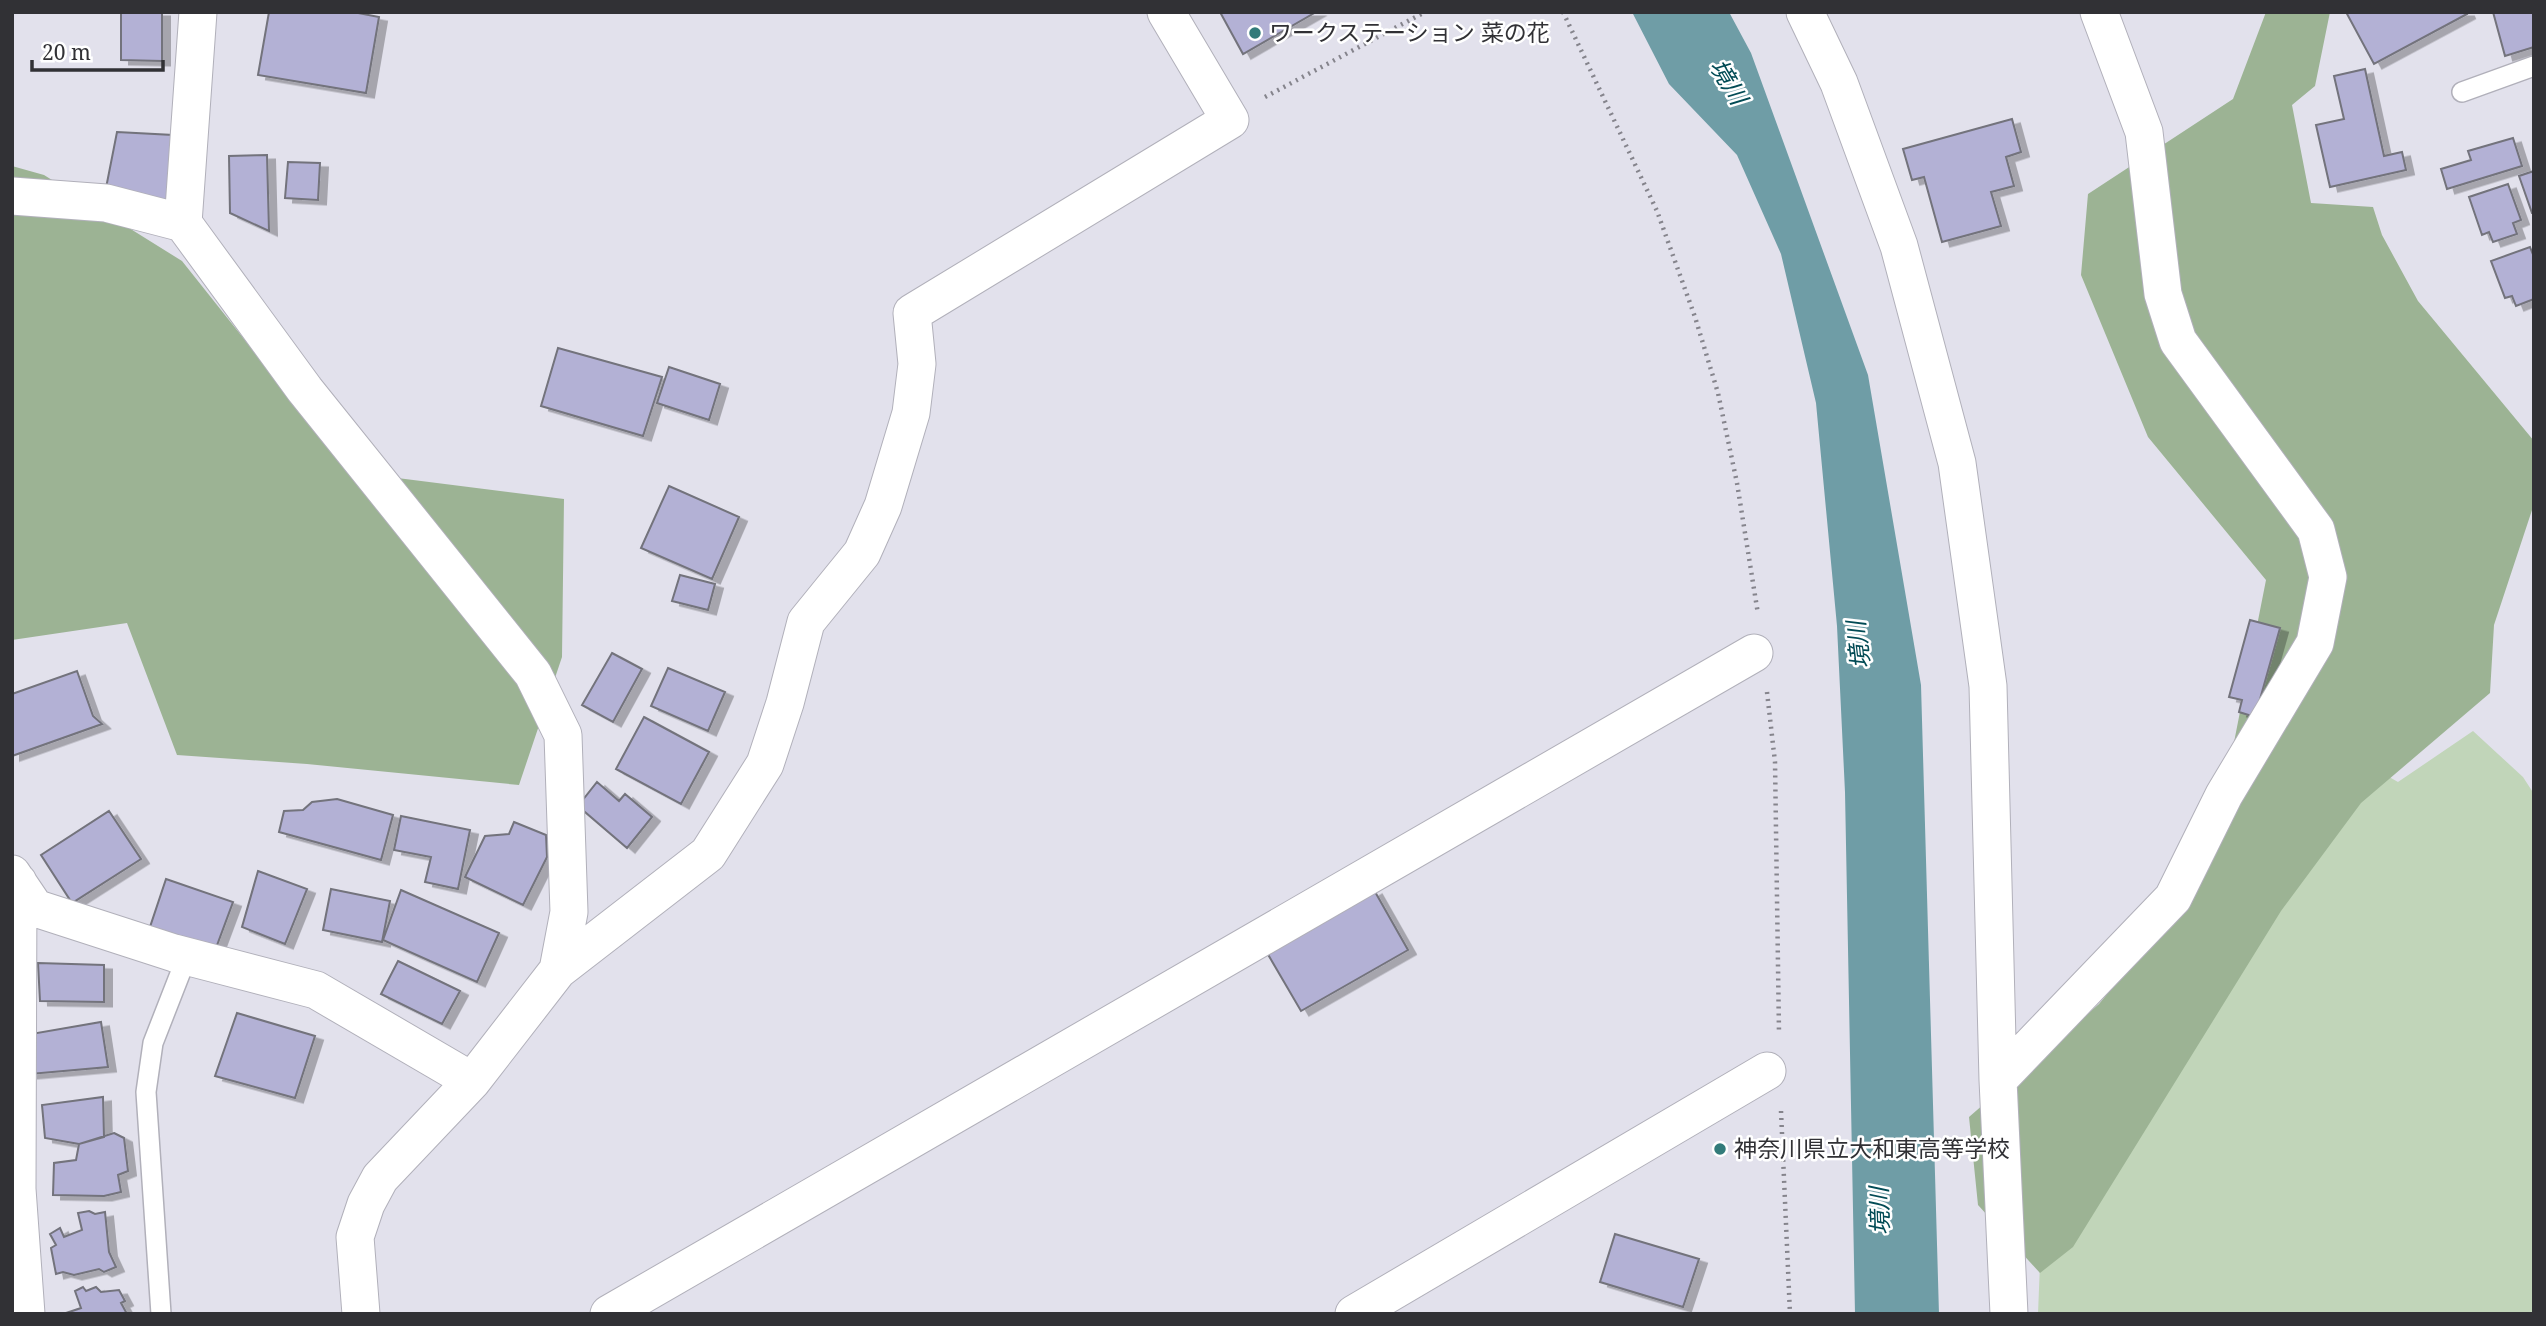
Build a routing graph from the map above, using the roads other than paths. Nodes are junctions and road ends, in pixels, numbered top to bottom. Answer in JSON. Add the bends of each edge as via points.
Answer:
{"nodes":[{"id":1,"x":198,"y":12,"type":"edge"},
{"id":2,"x":1166,"y":12,"type":"edge"},
{"id":3,"x":1805,"y":12,"type":"edge"},
{"id":4,"x":2099,"y":12,"type":"edge"},
{"id":5,"x":2533,"y":69,"type":"edge"},
{"id":6,"x":2462,"y":92,"type":"dead end"},
{"id":7,"x":12,"y":195,"type":"edge"},
{"id":8,"x":183,"y":223,"type":"junction"},
{"id":9,"x":1754,"y":653,"type":"dead end"},
{"id":10,"x":15,"y":878,"type":"edge"},
{"id":11,"x":187,"y":956,"type":"junction"},
{"id":12,"x":558,"y":970,"type":"junction"},
{"id":13,"x":1767,"y":1071,"type":"dead end"},
{"id":14,"x":1998,"y":1080,"type":"junction"},
{"id":15,"x":472,"y":1081,"type":"junction"},
{"id":16,"x":26,"y":1314,"type":"edge"},
{"id":17,"x":161,"y":1314,"type":"edge"},
{"id":18,"x":361,"y":1314,"type":"edge"},
{"id":19,"x":609,"y":1314,"type":"edge"},
{"id":20,"x":1354,"y":1314,"type":"edge"},
{"id":21,"x":2009,"y":1314,"type":"edge"}],
"edges":[{"from":1,"to":8,"type":"street"},
{"from":2,"to":12,"type":"street","via":[[1230,120],[912,313],[917,364],[911,413],[883,506],[862,552],[806,622],[765,765],[708,854]]},
{"from":3,"to":14,"type":"street","via":[[1839,83],[1899,246],[1957,463],[1988,686]]},
{"from":4,"to":14,"type":"street","via":[[2144,132],[2163,294],[2178,341],[2316,530],[2328,577],[2315,643],[2224,795],[2173,898]]},
{"from":5,"to":6,"type":"lane"},
{"from":7,"to":8,"type":"street","via":[[106,203]]},
{"from":8,"to":12,"type":"street","via":[[305,390],[533,674],[563,735],[569,912]]},
{"from":9,"to":19,"type":"street"},
{"from":10,"to":11,"type":"street","via":[[35,908]]},
{"from":10,"to":16,"type":"street","via":[[17,1189]]},
{"from":11,"to":15,"type":"street","via":[[316,990]]},
{"from":11,"to":17,"type":"lane","via":[[153,1043],[146,1092]]},
{"from":12,"to":15,"type":"street"},
{"from":13,"to":20,"type":"street"},
{"from":14,"to":21,"type":"street"},
{"from":15,"to":18,"type":"street","via":[[380,1178],[366,1204],[355,1237]]}]}
